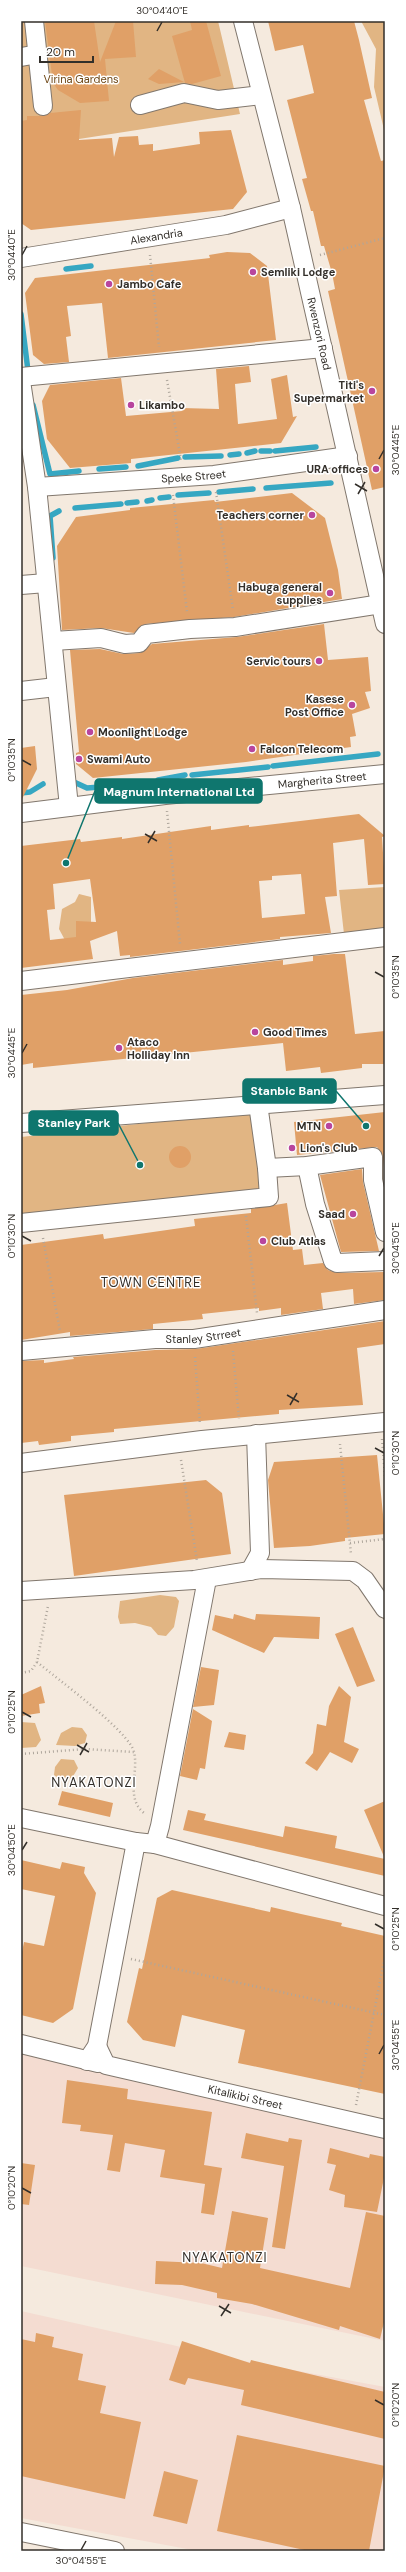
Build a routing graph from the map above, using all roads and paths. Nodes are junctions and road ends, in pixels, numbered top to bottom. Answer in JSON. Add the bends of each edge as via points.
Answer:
{"nodes":[{"id":1,"x":34,"y":21,"type":"edge"},
{"id":2,"x":243,"y":21,"type":"edge"},
{"id":3,"x":30,"y":56,"type":"edge"},
{"id":4,"x":261,"y":95,"type":"junction"},
{"id":5,"x":140,"y":105,"type":"dead end"},
{"id":6,"x":44,"y":106,"type":"dead end"},
{"id":7,"x":291,"y":208,"type":"junction"},
{"id":8,"x":148,"y":238,"type":"junction"},
{"id":9,"x":385,"y":238,"type":"edge"},
{"id":10,"x":21,"y":258,"type":"edge"},
{"id":11,"x":302,"y":259,"type":"junction"},
{"id":12,"x":323,"y":348,"type":"junction"},
{"id":13,"x":162,"y":363,"type":"junction"},
{"id":14,"x":21,"y":377,"type":"edge"},
{"id":15,"x":21,"y":381,"type":"edge"},
{"id":16,"x":348,"y":456,"type":"junction"},
{"id":17,"x":214,"y":476,"type":"junction"},
{"id":18,"x":178,"y":479,"type":"junction"},
{"id":19,"x":38,"y":487,"type":"junction"},
{"id":20,"x":46,"y":583,"type":"junction"},
{"id":21,"x":21,"y":585,"type":"edge"},
{"id":22,"x":381,"y":604,"type":"junction"},
{"id":23,"x":385,"y":624,"type":"edge"},
{"id":24,"x":235,"y":627,"type":"junction"},
{"id":25,"x":190,"y":629,"type":"junction"},
{"id":26,"x":53,"y":641,"type":"junction"},
{"id":27,"x":56,"y":687,"type":"junction"},
{"id":28,"x":21,"y":691,"type":"edge"},
{"id":29,"x":385,"y":774,"type":"edge"},
{"id":30,"x":165,"y":795,"type":"junction"},
{"id":31,"x":70,"y":807,"type":"junction"},
{"id":32,"x":21,"y":813,"type":"edge"},
{"id":33,"x":385,"y":937,"type":"edge"},
{"id":34,"x":181,"y":960,"type":"junction"},
{"id":35,"x":21,"y":981,"type":"edge"},
{"id":36,"x":382,"y":1092,"type":"edge"},
{"id":37,"x":258,"y":1104,"type":"junction"},
{"id":38,"x":21,"y":1123,"type":"edge"},
{"id":39,"x":307,"y":1166,"type":"junction"},
{"id":40,"x":267,"y":1168,"type":"junction"},
{"id":41,"x":244,"y":1200,"type":"junction"},
{"id":42,"x":40,"y":1221,"type":"junction"},
{"id":43,"x":21,"y":1223,"type":"edge"},
{"id":44,"x":385,"y":1232,"type":"edge"},
{"id":45,"x":385,"y":1261,"type":"edge"},
{"id":46,"x":385,"y":1310,"type":"edge"},
{"id":47,"x":259,"y":1328,"type":"junction"},
{"id":48,"x":232,"y":1332,"type":"junction"},
{"id":49,"x":194,"y":1338,"type":"junction"},
{"id":50,"x":62,"y":1346,"type":"junction"},
{"id":51,"x":21,"y":1351,"type":"edge"},
{"id":52,"x":384,"y":1422,"type":"edge"},
{"id":53,"x":339,"y":1425,"type":"junction"},
{"id":54,"x":248,"y":1436,"type":"junction"},
{"id":55,"x":202,"y":1440,"type":"junction"},
{"id":56,"x":175,"y":1444,"type":"junction"},
{"id":57,"x":21,"y":1462,"type":"edge"},
{"id":58,"x":385,"y":1476,"type":"edge"},
{"id":59,"x":385,"y":1540,"type":"edge"},
{"id":60,"x":350,"y":1543,"type":"junction"},
{"id":61,"x":260,"y":1552,"type":"junction"},
{"id":62,"x":274,"y":1570,"type":"junction"},
{"id":63,"x":250,"y":1571,"type":"junction"},
{"id":64,"x":353,"y":1571,"type":"junction"},
{"id":65,"x":200,"y":1580,"type":"junction"},
{"id":66,"x":52,"y":1588,"type":"junction"},
{"id":67,"x":21,"y":1591,"type":"edge"},
{"id":68,"x":385,"y":1609,"type":"edge"},
{"id":69,"x":37,"y":1662,"type":"junction"},
{"id":70,"x":21,"y":1673,"type":"edge"},
{"id":71,"x":134,"y":1752,"type":"junction"},
{"id":72,"x":21,"y":1754,"type":"edge"},
{"id":73,"x":21,"y":1818,"type":"edge"},
{"id":74,"x":160,"y":1826,"type":"junction"},
{"id":75,"x":136,"y":1842,"type":"junction"},
{"id":76,"x":155,"y":1844,"type":"junction"},
{"id":77,"x":385,"y":1906,"type":"edge"},
{"id":78,"x":113,"y":1955,"type":"junction"},
{"id":79,"x":385,"y":1956,"type":"edge"},
{"id":80,"x":374,"y":2012,"type":"junction"},
{"id":81,"x":385,"y":2015,"type":"edge"},
{"id":82,"x":21,"y":2044,"type":"edge"},
{"id":83,"x":97,"y":2046,"type":"junction"},
{"id":84,"x":87,"y":2062,"type":"junction"},
{"id":85,"x":106,"y":2065,"type":"junction"},
{"id":86,"x":353,"y":2122,"type":"junction"},
{"id":87,"x":385,"y":2129,"type":"edge"},
{"id":88,"x":21,"y":2532,"type":"edge"},
{"id":89,"x":115,"y":2551,"type":"edge"}],
"edges":[{"from":1,"to":3,"type":"street"},
{"from":2,"to":4,"type":"street","name":"Rwenzori Road"},
{"from":3,"to":6,"type":"street"},
{"from":4,"to":5,"type":"street","via":[[218,100],[184,94]]},
{"from":4,"to":7,"type":"street","name":"Rwenzori Road"},
{"from":7,"to":8,"type":"street","name":"Alexandria","via":[[226,225]]},
{"from":7,"to":11,"type":"street","name":"Rwenzori Road"},
{"from":8,"to":10,"type":"street","name":"Alexandria"},
{"from":8,"to":13,"type":"path"},
{"from":9,"to":11,"type":"path"},
{"from":11,"to":12,"type":"street","name":"Rwenzori Road"},
{"from":12,"to":13,"type":"street"},
{"from":12,"to":16,"type":"street","name":"Rwenzori Road"},
{"from":13,"to":14,"type":"street"},
{"from":13,"to":18,"type":"path"},
{"from":15,"to":19,"type":"street"},
{"from":16,"to":17,"type":"street","name":"Speke Street"},
{"from":16,"to":22,"type":"street","name":"Rwenzori Road"},
{"from":17,"to":18,"type":"street","name":"Speke Street"},
{"from":17,"to":24,"type":"path","via":[[226,547]]},
{"from":18,"to":19,"type":"street","name":"Speke Street"},
{"from":18,"to":25,"type":"path"},
{"from":19,"to":20,"type":"street"},
{"from":20,"to":21,"type":"street"},
{"from":20,"to":26,"type":"street"},
{"from":22,"to":23,"type":"street","name":"Rwenzori Road"},
{"from":22,"to":24,"type":"street"},
{"from":24,"to":25,"type":"street"},
{"from":25,"to":26,"type":"street","via":[[146,634],[139,643],[125,644],[101,638]]},
{"from":26,"to":27,"type":"street"},
{"from":27,"to":28,"type":"street"},
{"from":27,"to":31,"type":"street"},
{"from":29,"to":30,"type":"street","name":"Margherita Street"},
{"from":30,"to":31,"type":"street","name":"Margherita Street"},
{"from":30,"to":34,"type":"path"},
{"from":31,"to":32,"type":"street","name":"Margherita Street"},
{"from":33,"to":34,"type":"street"},
{"from":34,"to":35,"type":"street"},
{"from":36,"to":37,"type":"street"},
{"from":37,"to":38,"type":"street"},
{"from":37,"to":40,"type":"street"},
{"from":39,"to":40,"type":"street"},
{"from":39,"to":44,"type":"street","via":[[373,1157],[373,1180]]},
{"from":39,"to":45,"type":"street","via":[[315,1204],[333,1261]]},
{"from":40,"to":41,"type":"street","via":[[268,1197]]},
{"from":41,"to":42,"type":"street"},
{"from":41,"to":47,"type":"path"},
{"from":42,"to":43,"type":"street"},
{"from":42,"to":50,"type":"path"},
{"from":46,"to":47,"type":"street","name":"Stanley Strreet"},
{"from":47,"to":48,"type":"street","name":"Stanley Strreet"},
{"from":48,"to":49,"type":"street","name":"Stanley Strreet"},
{"from":48,"to":54,"type":"path"},
{"from":49,"to":50,"type":"street","name":"Stanley Strreet"},
{"from":49,"to":55,"type":"path"},
{"from":50,"to":51,"type":"street","name":"Stanley Strreet"},
{"from":52,"to":53,"type":"street"},
{"from":52,"to":58,"type":"path"},
{"from":53,"to":54,"type":"street"},
{"from":53,"to":60,"type":"path"},
{"from":54,"to":55,"type":"street"},
{"from":54,"to":61,"type":"street"},
{"from":55,"to":56,"type":"street"},
{"from":56,"to":57,"type":"street"},
{"from":56,"to":65,"type":"path","via":[[182,1465]]},
{"from":59,"to":60,"type":"path"},
{"from":60,"to":64,"type":"path"},
{"from":61,"to":62,"type":"street"},
{"from":61,"to":63,"type":"street"},
{"from":62,"to":63,"type":"street"},
{"from":62,"to":64,"type":"street"},
{"from":63,"to":65,"type":"street"},
{"from":64,"to":68,"type":"street","via":[[365,1580]]},
{"from":65,"to":66,"type":"street"},
{"from":65,"to":74,"type":"street"},
{"from":66,"to":67,"type":"street"},
{"from":66,"to":69,"type":"path"},
{"from":69,"to":70,"type":"path","via":[[31,1671]]},
{"from":69,"to":71,"type":"path","via":[[118,1730]]},
{"from":71,"to":72,"type":"path","via":[[85,1749]]},
{"from":71,"to":74,"type":"path","via":[[133,1792],[140,1810]]},
{"from":73,"to":75,"type":"street"},
{"from":74,"to":76,"type":"street"},
{"from":75,"to":76,"type":"street"},
{"from":75,"to":78,"type":"street"},
{"from":76,"to":77,"type":"street"},
{"from":78,"to":80,"type":"path"},
{"from":78,"to":83,"type":"street"},
{"from":79,"to":80,"type":"path"},
{"from":80,"to":81,"type":"path"},
{"from":80,"to":86,"type":"path"},
{"from":82,"to":84,"type":"street","name":"Kitalikibi Street"},
{"from":83,"to":84,"type":"street"},
{"from":83,"to":85,"type":"street"},
{"from":84,"to":85,"type":"street","name":"Kitalikibi Street"},
{"from":85,"to":86,"type":"street","name":"Kitalikibi Street"},
{"from":86,"to":87,"type":"street","name":"Kitalikibi Street"},
{"from":88,"to":89,"type":"street"}]}
